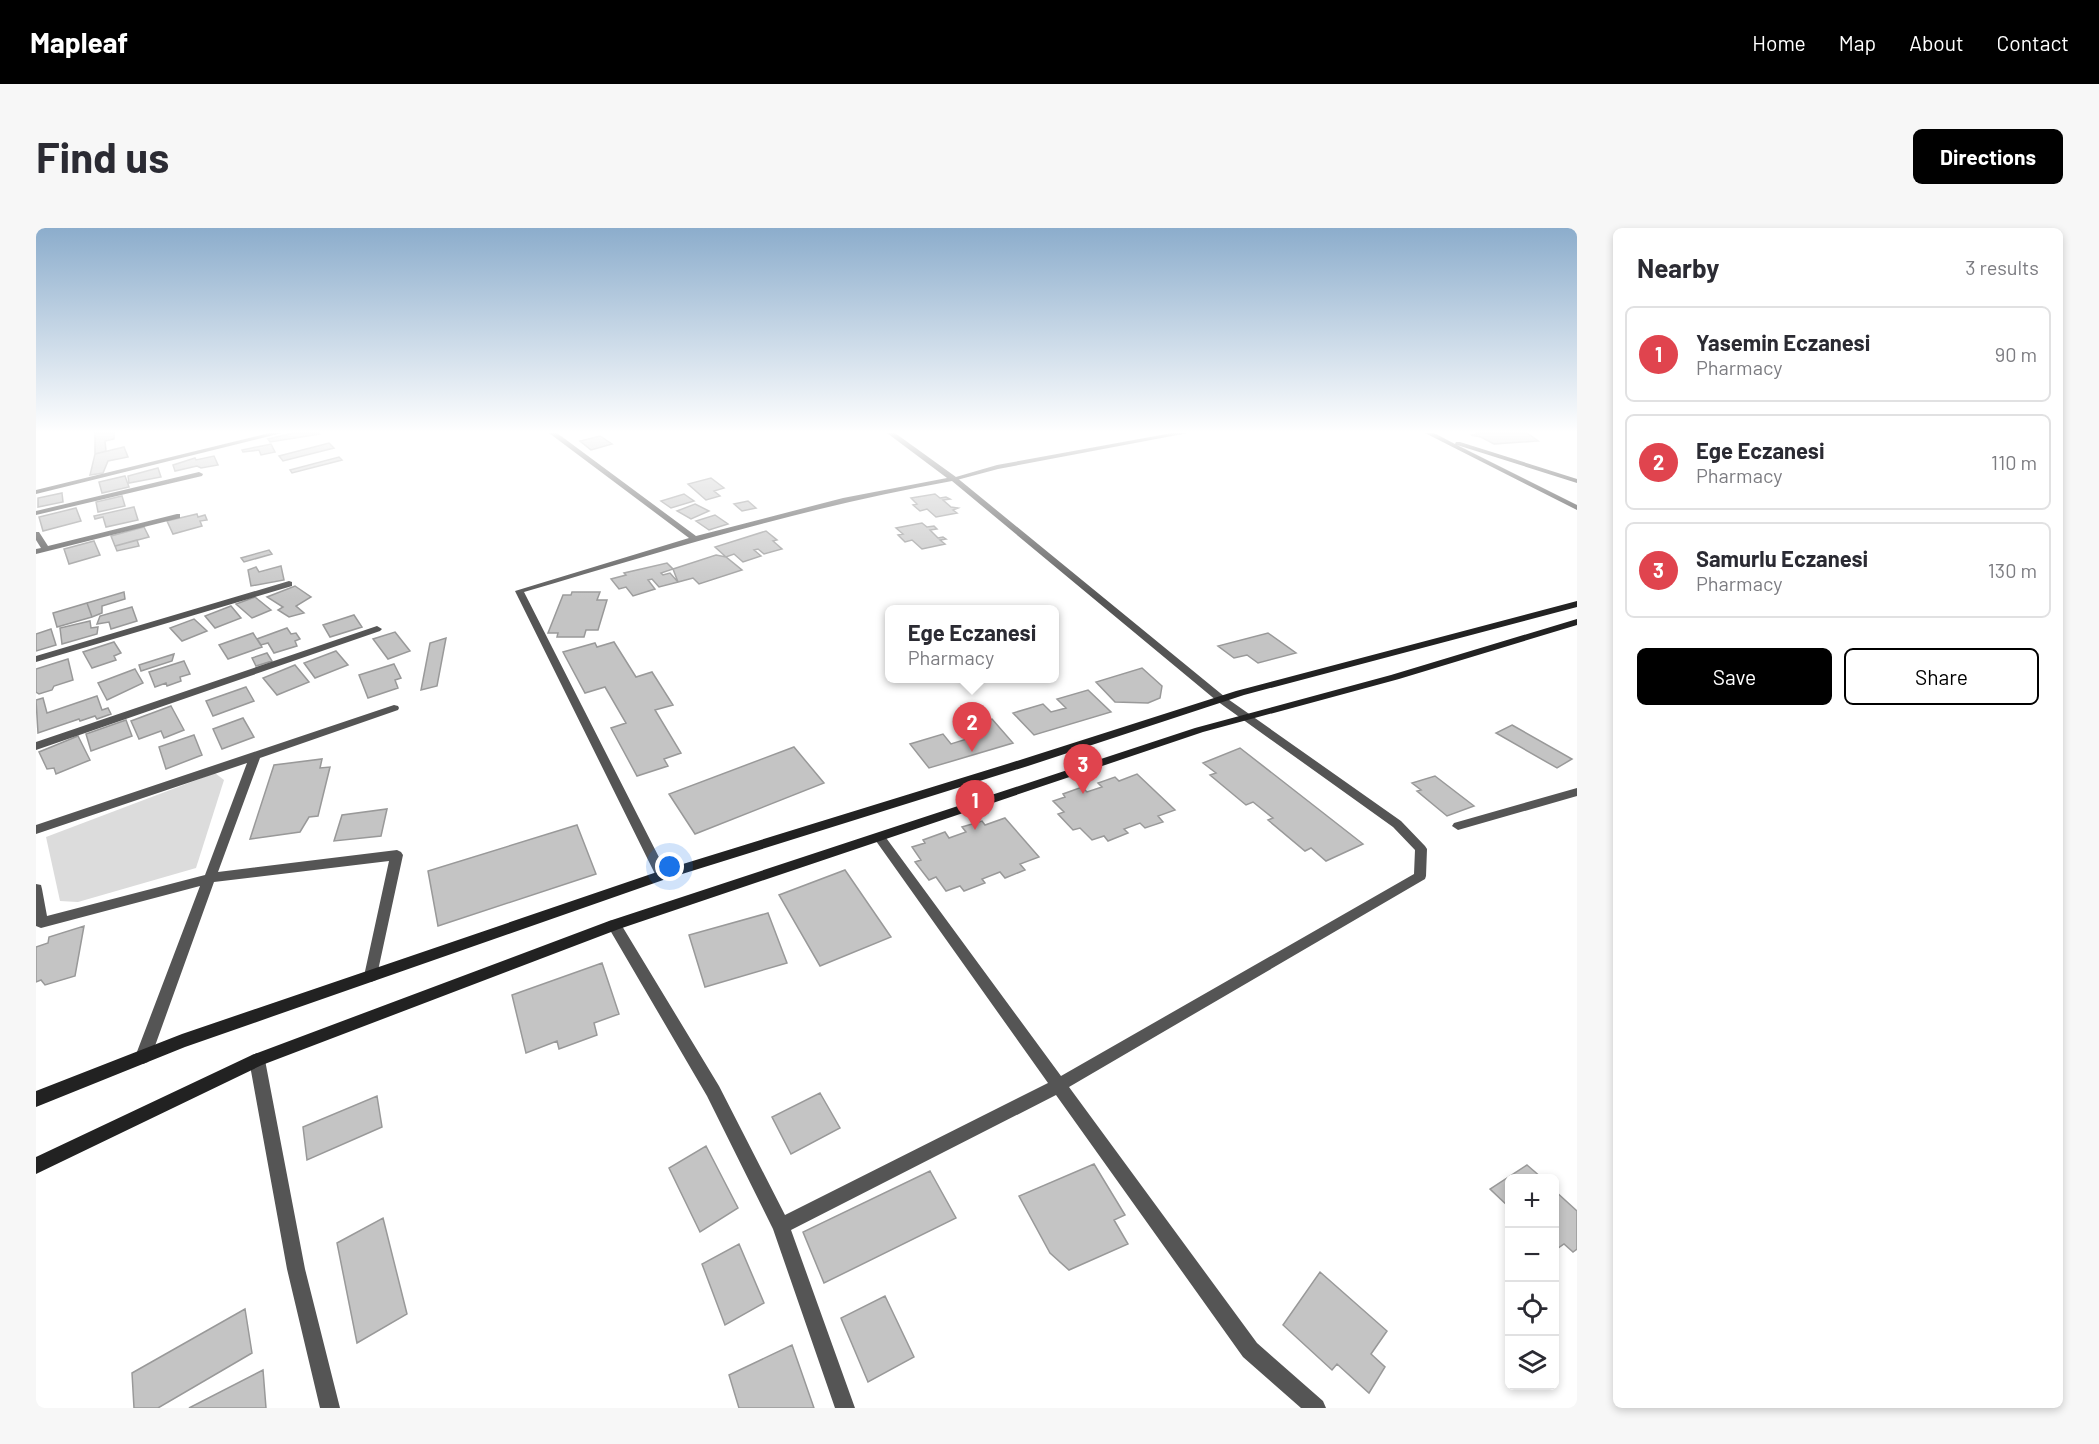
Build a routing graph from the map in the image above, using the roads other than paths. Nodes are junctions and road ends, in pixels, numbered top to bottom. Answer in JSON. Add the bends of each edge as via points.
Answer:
{"nodes":[{"id":1,"x":52,"y":488,"type":"edge"},
{"id":2,"x":140,"y":488,"type":"edge"},
{"id":3,"x":627,"y":488,"type":"edge"},
{"id":4,"x":895,"y":488,"type":"edge"},
{"id":5,"x":963,"y":488,"type":"edge"},
{"id":6,"x":1537,"y":488,"type":"edge"},
{"id":7,"x":36,"y":492,"type":"edge"},
{"id":8,"x":1577,"y":508,"type":"edge"},
{"id":9,"x":36,"y":513,"type":"edge"},
{"id":10,"x":177,"y":516,"type":"dead end"},
{"id":11,"x":36,"y":534,"type":"edge"},
{"id":12,"x":696,"y":539,"type":"junction"},
{"id":13,"x":45,"y":549,"type":"junction"},
{"id":14,"x":36,"y":552,"type":"edge"},
{"id":15,"x":289,"y":584,"type":"dead end"},
{"id":16,"x":1577,"y":604,"type":"edge"},
{"id":17,"x":1577,"y":622,"type":"edge"},
{"id":18,"x":377,"y":629,"type":"dead end"},
{"id":19,"x":36,"y":659,"type":"edge"},
{"id":20,"x":1221,"y":699,"type":"junction"},
{"id":21,"x":394,"y":708,"type":"dead end"},
{"id":22,"x":1245,"y":718,"type":"junction"},
{"id":23,"x":36,"y":746,"type":"edge"},
{"id":24,"x":255,"y":756,"type":"junction"},
{"id":25,"x":1577,"y":792,"type":"edge"},
{"id":26,"x":1458,"y":826,"type":"dead end"},
{"id":27,"x":36,"y":830,"type":"edge"},
{"id":28,"x":880,"y":838,"type":"junction"},
{"id":29,"x":662,"y":875,"type":"junction"},
{"id":30,"x":210,"y":878,"type":"junction"},
{"id":31,"x":36,"y":889,"type":"edge"},
{"id":32,"x":614,"y":925,"type":"junction"},
{"id":33,"x":371,"y":976,"type":"junction"},
{"id":34,"x":143,"y":1057,"type":"junction"},
{"id":35,"x":257,"y":1060,"type":"junction"},
{"id":36,"x":1059,"y":1085,"type":"junction"},
{"id":37,"x":36,"y":1099,"type":"edge"},
{"id":38,"x":36,"y":1166,"type":"edge"},
{"id":39,"x":781,"y":1226,"type":"junction"},
{"id":40,"x":330,"y":1408,"type":"edge"},
{"id":41,"x":844,"y":1408,"type":"edge"},
{"id":42,"x":1316,"y":1408,"type":"edge"}],
"edges":[{"from":1,"to":7,"type":"street"},
{"from":2,"to":9,"type":"street"},
{"from":3,"to":12,"type":"street"},
{"from":4,"to":12,"type":"street"},
{"from":5,"to":20,"type":"street"},
{"from":6,"to":8,"type":"main road"},
{"from":10,"to":13,"type":"street"},
{"from":11,"to":13,"type":"street"},
{"from":12,"to":29,"type":"street","via":[[519,591]]},
{"from":13,"to":14,"type":"street"},
{"from":15,"to":19,"type":"street"},
{"from":16,"to":20,"type":"main road"},
{"from":17,"to":22,"type":"main road"},
{"from":18,"to":23,"type":"street"},
{"from":20,"to":22,"type":"street"},
{"from":20,"to":29,"type":"main road"},
{"from":21,"to":24,"type":"street"},
{"from":22,"to":28,"type":"main road"},
{"from":22,"to":36,"type":"street","via":[[1397,824],[1421,849],[1420,876]]},
{"from":24,"to":27,"type":"street"},
{"from":24,"to":30,"type":"street"},
{"from":25,"to":26,"type":"street"},
{"from":28,"to":32,"type":"main road"},
{"from":28,"to":36,"type":"street"},
{"from":29,"to":33,"type":"main road"},
{"from":30,"to":31,"type":"street","via":[[41,923]]},
{"from":30,"to":33,"type":"street","via":[[397,855]]},
{"from":30,"to":34,"type":"street"},
{"from":32,"to":35,"type":"main road"},
{"from":32,"to":39,"type":"street","via":[[713,1091]]},
{"from":33,"to":34,"type":"main road"},
{"from":34,"to":37,"type":"main road"},
{"from":35,"to":38,"type":"main road"},
{"from":35,"to":40,"type":"street","via":[[296,1269]]},
{"from":36,"to":39,"type":"street"},
{"from":36,"to":42,"type":"street","via":[[1250,1350]]},
{"from":39,"to":41,"type":"street"}]}
